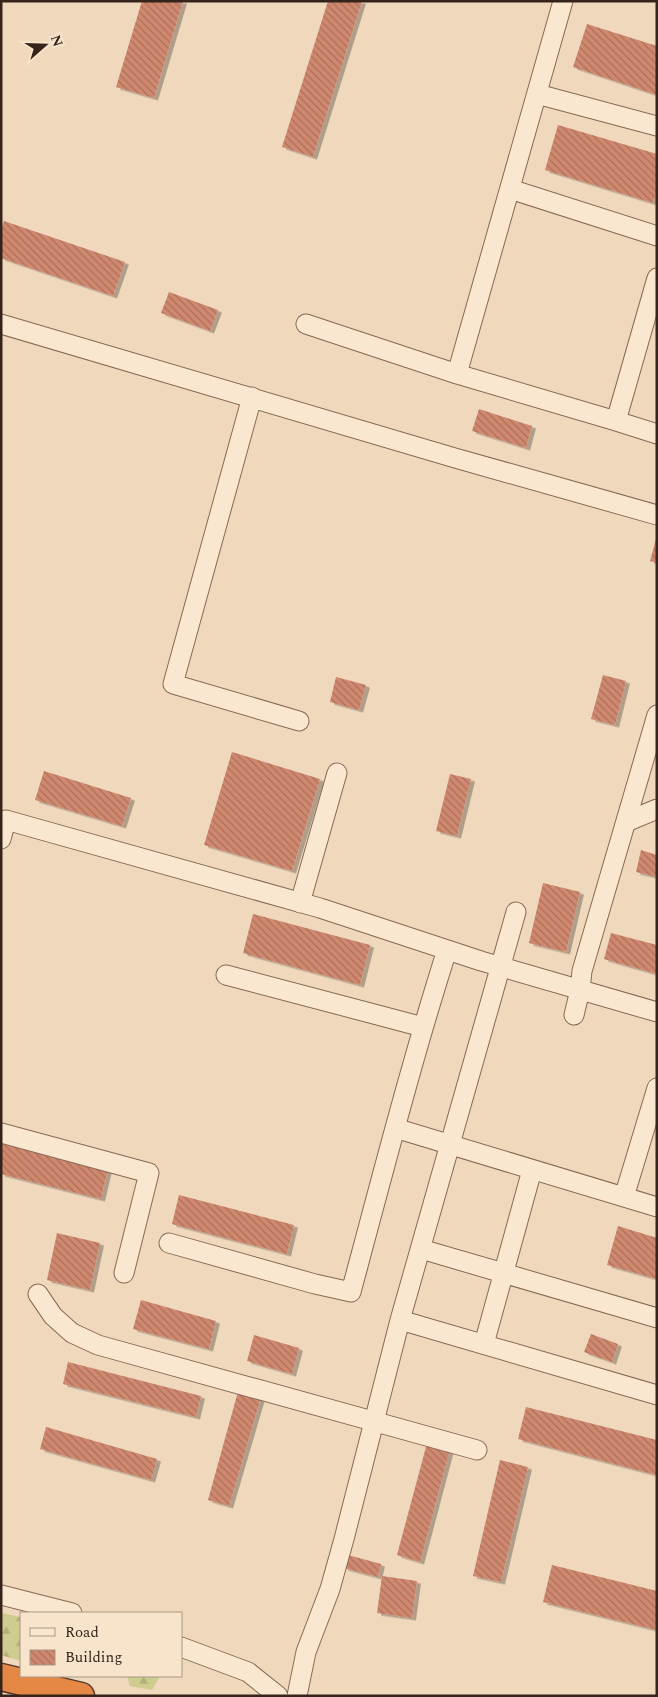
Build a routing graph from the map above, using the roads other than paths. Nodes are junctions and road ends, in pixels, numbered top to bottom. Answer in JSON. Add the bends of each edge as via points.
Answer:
{"nodes":[{"id":1,"x":563,"y":1,"type":"edge"},
{"id":2,"x":537,"y":94,"type":"junction"},
{"id":3,"x":657,"y":126,"type":"edge"},
{"id":4,"x":510,"y":189,"type":"junction"},
{"id":5,"x":657,"y":236,"type":"edge"},
{"id":6,"x":657,"y":278,"type":"edge"},
{"id":7,"x":1,"y":324,"type":"edge"},
{"id":8,"x":306,"y":324,"type":"dead end"},
{"id":9,"x":457,"y":374,"type":"junction"},
{"id":10,"x":252,"y":397,"type":"junction"},
{"id":11,"x":616,"y":421,"type":"junction"},
{"id":12,"x":657,"y":434,"type":"edge"},
{"id":13,"x":657,"y":515,"type":"edge"},
{"id":14,"x":657,"y":715,"type":"edge"},
{"id":15,"x":299,"y":721,"type":"dead end"},
{"id":16,"x":336,"y":773,"type":"dead end"},
{"id":17,"x":657,"y":809,"type":"edge"},
{"id":18,"x":626,"y":822,"type":"junction"},
{"id":19,"x":1,"y":839,"type":"edge"},
{"id":20,"x":300,"y":902,"type":"junction"},
{"id":21,"x":516,"y":912,"type":"dead end"},
{"id":22,"x":447,"y":950,"type":"junction"},
{"id":23,"x":501,"y":967,"type":"junction"},
{"id":24,"x":226,"y":975,"type":"dead end"},
{"id":25,"x":580,"y":990,"type":"junction"},
{"id":26,"x":657,"y":1012,"type":"edge"},
{"id":27,"x":574,"y":1015,"type":"dead end"},
{"id":28,"x":423,"y":1026,"type":"junction"},
{"id":29,"x":657,"y":1088,"type":"edge"},
{"id":30,"x":395,"y":1128,"type":"junction"},
{"id":31,"x":1,"y":1133,"type":"edge"},
{"id":32,"x":451,"y":1145,"type":"junction"},
{"id":33,"x":532,"y":1170,"type":"junction"},
{"id":34,"x":624,"y":1197,"type":"junction"},
{"id":35,"x":657,"y":1207,"type":"edge"},
{"id":36,"x":169,"y":1243,"type":"dead end"},
{"id":37,"x":421,"y":1249,"type":"junction"},
{"id":38,"x":124,"y":1273,"type":"dead end"},
{"id":39,"x":503,"y":1273,"type":"junction"},
{"id":40,"x":38,"y":1294,"type":"dead end"},
{"id":41,"x":657,"y":1318,"type":"edge"},
{"id":42,"x":400,"y":1320,"type":"junction"},
{"id":43,"x":484,"y":1344,"type":"junction"},
{"id":44,"x":657,"y":1395,"type":"edge"},
{"id":45,"x":373,"y":1422,"type":"junction"},
{"id":46,"x":477,"y":1450,"type":"dead end"},
{"id":47,"x":1,"y":1595,"type":"edge"},
{"id":48,"x":68,"y":1612,"type":"edge"},
{"id":49,"x":182,"y":1647,"type":"edge"},
{"id":50,"x":1,"y":1677,"type":"edge"},
{"id":51,"x":81,"y":1696,"type":"edge"},
{"id":52,"x":278,"y":1696,"type":"edge"},
{"id":53,"x":297,"y":1696,"type":"edge"}],
"edges":[{"from":1,"to":2,"type":"street"},
{"from":2,"to":3,"type":"street"},
{"from":2,"to":4,"type":"street"},
{"from":4,"to":5,"type":"street"},
{"from":4,"to":9,"type":"street"},
{"from":6,"to":11,"type":"street"},
{"from":7,"to":10,"type":"street"},
{"from":8,"to":9,"type":"street"},
{"from":9,"to":11,"type":"street"},
{"from":10,"to":13,"type":"street"},
{"from":10,"to":15,"type":"street","via":[[173,684]]},
{"from":11,"to":12,"type":"street"},
{"from":14,"to":18,"type":"street"},
{"from":16,"to":20,"type":"street"},
{"from":17,"to":18,"type":"street"},
{"from":18,"to":25,"type":"street","via":[[582,971]]},
{"from":19,"to":20,"type":"street","via":[[6,820]]},
{"from":20,"to":22,"type":"street"},
{"from":21,"to":23,"type":"street"},
{"from":22,"to":23,"type":"street"},
{"from":22,"to":28,"type":"street"},
{"from":23,"to":25,"type":"street"},
{"from":23,"to":32,"type":"street"},
{"from":24,"to":28,"type":"street"},
{"from":25,"to":26,"type":"street"},
{"from":25,"to":27,"type":"street"},
{"from":28,"to":30,"type":"street"},
{"from":29,"to":34,"type":"street"},
{"from":30,"to":32,"type":"street"},
{"from":30,"to":36,"type":"street","via":[[351,1292]]},
{"from":31,"to":38,"type":"street","via":[[149,1173]]},
{"from":32,"to":33,"type":"street"},
{"from":32,"to":37,"type":"street"},
{"from":33,"to":34,"type":"street"},
{"from":33,"to":39,"type":"street"},
{"from":34,"to":35,"type":"street"},
{"from":37,"to":39,"type":"street"},
{"from":37,"to":42,"type":"street"},
{"from":39,"to":41,"type":"street"},
{"from":39,"to":43,"type":"street"},
{"from":40,"to":45,"type":"street","via":[[53,1316],[72,1332],[98,1345]]},
{"from":42,"to":43,"type":"street"},
{"from":42,"to":45,"type":"street"},
{"from":43,"to":44,"type":"street"},
{"from":45,"to":46,"type":"street"},
{"from":45,"to":53,"type":"street","via":[[344,1539],[330,1589],[306,1652]]},
{"from":47,"to":48,"type":"street"},
{"from":49,"to":52,"type":"street","via":[[248,1672]]},
{"from":50,"to":51,"type":"highway"}]}
